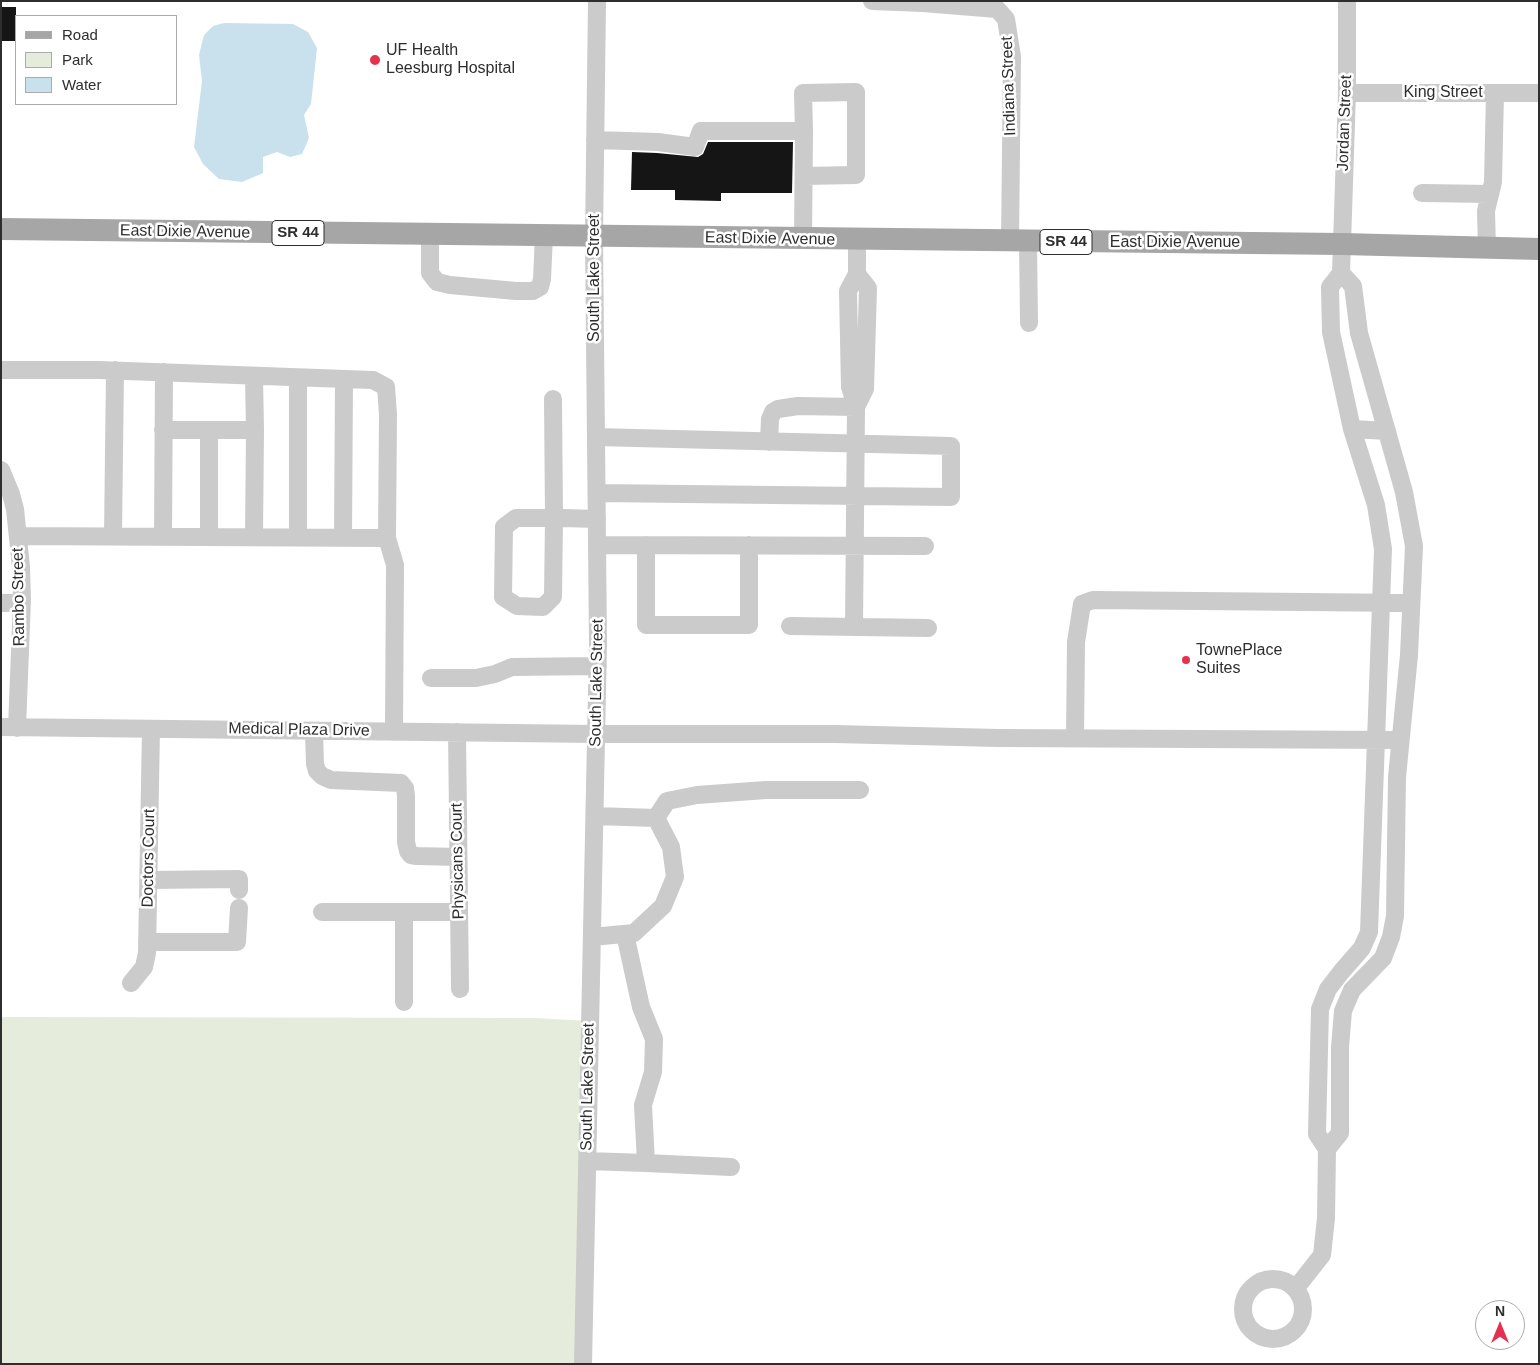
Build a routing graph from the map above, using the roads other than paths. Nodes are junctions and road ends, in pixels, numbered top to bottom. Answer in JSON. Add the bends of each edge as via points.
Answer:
{"nodes":[{"id":1,"x":597,"y":1,"type":"edge"},
{"id":2,"x":872,"y":1,"type":"edge"},
{"id":3,"x":1347,"y":1,"type":"edge"},
{"id":4,"x":923,"y":2,"type":"edge"},
{"id":5,"x":1347,"y":93,"type":"junction"},
{"id":6,"x":1495,"y":93,"type":"junction"},
{"id":7,"x":1539,"y":93,"type":"edge"},
{"id":8,"x":804,"y":131,"type":"junction"},
{"id":9,"x":595,"y":140,"type":"junction"},
{"id":10,"x":804,"y":176,"type":"junction"},
{"id":11,"x":1422,"y":193,"type":"dead end"},
{"id":12,"x":1490,"y":194,"type":"junction"},
{"id":13,"x":1,"y":230,"type":"edge"},
{"id":14,"x":430,"y":235,"type":"junction"},
{"id":15,"x":544,"y":236,"type":"junction"},
{"id":16,"x":594,"y":237,"type":"junction"},
{"id":17,"x":804,"y":239,"type":"junction"},
{"id":18,"x":857,"y":240,"type":"junction"},
{"id":19,"x":1019,"y":242,"type":"junction"},
{"id":20,"x":1342,"y":244,"type":"junction"},
{"id":21,"x":1487,"y":248,"type":"junction"},
{"id":22,"x":1539,"y":248,"type":"edge"},
{"id":23,"x":1341,"y":273,"type":"junction"},
{"id":24,"x":1029,"y":323,"type":"dead end"},
{"id":25,"x":1,"y":370,"type":"edge"},
{"id":26,"x":115,"y":370,"type":"junction"},
{"id":27,"x":164,"y":372,"type":"junction"},
{"id":28,"x":254,"y":376,"type":"junction"},
{"id":29,"x":298,"y":378,"type":"junction"},
{"id":30,"x":344,"y":379,"type":"junction"},
{"id":31,"x":553,"y":399,"type":"dead end"},
{"id":32,"x":856,"y":408,"type":"junction"},
{"id":33,"x":1352,"y":429,"type":"junction"},
{"id":34,"x":163,"y":430,"type":"junction"},
{"id":35,"x":209,"y":430,"type":"junction"},
{"id":36,"x":256,"y":430,"type":"junction"},
{"id":37,"x":1387,"y":432,"type":"junction"},
{"id":38,"x":596,"y":437,"type":"junction"},
{"id":39,"x":769,"y":442,"type":"junction"},
{"id":40,"x":856,"y":445,"type":"junction"},
{"id":41,"x":1,"y":470,"type":"edge"},
{"id":42,"x":597,"y":493,"type":"junction"},
{"id":43,"x":855,"y":496,"type":"junction"},
{"id":44,"x":554,"y":518,"type":"junction"},
{"id":45,"x":597,"y":519,"type":"junction"},
{"id":46,"x":18,"y":536,"type":"junction"},
{"id":47,"x":113,"y":536,"type":"junction"},
{"id":48,"x":163,"y":537,"type":"junction"},
{"id":49,"x":209,"y":537,"type":"junction"},
{"id":50,"x":254,"y":537,"type":"junction"},
{"id":51,"x":298,"y":537,"type":"junction"},
{"id":52,"x":342,"y":538,"type":"junction"},
{"id":53,"x":387,"y":538,"type":"junction"},
{"id":54,"x":597,"y":545,"type":"junction"},
{"id":55,"x":646,"y":545,"type":"junction"},
{"id":56,"x":749,"y":545,"type":"junction"},
{"id":57,"x":854,"y":546,"type":"junction"},
{"id":58,"x":925,"y":546,"type":"dead end"},
{"id":59,"x":1,"y":603,"type":"edge"},
{"id":60,"x":22,"y":603,"type":"junction"},
{"id":61,"x":1381,"y":603,"type":"junction"},
{"id":62,"x":1411,"y":603,"type":"junction"},
{"id":63,"x":790,"y":626,"type":"dead end"},
{"id":64,"x":854,"y":627,"type":"junction"},
{"id":65,"x":928,"y":628,"type":"dead end"},
{"id":66,"x":598,"y":666,"type":"junction"},
{"id":67,"x":431,"y":678,"type":"dead end"},
{"id":68,"x":9,"y":727,"type":"edge"},
{"id":69,"x":151,"y":729,"type":"junction"},
{"id":70,"x":314,"y":730,"type":"junction"},
{"id":71,"x":394,"y":732,"type":"junction"},
{"id":72,"x":456,"y":732,"type":"junction"},
{"id":73,"x":597,"y":734,"type":"junction"},
{"id":74,"x":1075,"y":738,"type":"junction"},
{"id":75,"x":1377,"y":739,"type":"junction"},
{"id":76,"x":1400,"y":740,"type":"junction"},
{"id":77,"x":860,"y":790,"type":"dead end"},
{"id":78,"x":595,"y":816,"type":"junction"},
{"id":79,"x":656,"y":818,"type":"junction"},
{"id":80,"x":458,"y":858,"type":"junction"},
{"id":81,"x":149,"y":880,"type":"junction"},
{"id":82,"x":1371,"y":888,"type":"junction"},
{"id":83,"x":1395,"y":888,"type":"junction"},
{"id":84,"x":322,"y":912,"type":"dead end"},
{"id":85,"x":404,"y":912,"type":"junction"},
{"id":86,"x":459,"y":912,"type":"junction"},
{"id":87,"x":625,"y":934,"type":"junction"},
{"id":88,"x":592,"y":937,"type":"junction"},
{"id":89,"x":147,"y":942,"type":"junction"},
{"id":90,"x":131,"y":983,"type":"dead end"},
{"id":91,"x":460,"y":989,"type":"dead end"},
{"id":92,"x":404,"y":1002,"type":"dead end"},
{"id":93,"x":1319,"y":1047,"type":"junction"},
{"id":94,"x":1340,"y":1047,"type":"junction"},
{"id":95,"x":1326,"y":1150,"type":"junction"},
{"id":96,"x":587,"y":1162,"type":"junction"},
{"id":97,"x":646,"y":1163,"type":"junction"},
{"id":98,"x":731,"y":1167,"type":"dead end"},
{"id":99,"x":1296,"y":1288,"type":"dead end"},
{"id":100,"x":583,"y":1364,"type":"edge"}],
"edges":[{"from":1,"to":9,"type":"street","name":"South Lake Street"},
{"from":2,"to":4,"type":"street","name":"Indiana Street"},
{"from":3,"to":5,"type":"street","name":"Jordan Street"},
{"from":4,"to":19,"type":"street","name":"Indiana Street","via":[[997,9],[1006,19],[1012,57]]},
{"from":5,"to":6,"type":"street","name":"King Street"},
{"from":5,"to":20,"type":"street","name":"Jordan Street"},
{"from":6,"to":7,"type":"street","name":"King Street"},
{"from":6,"to":12,"type":"street"},
{"from":8,"to":9,"type":"street","via":[[702,131],[695,146]]},
{"from":8,"to":10,"type":"street"},
{"from":8,"to":10,"type":"street","via":[[804,93],[856,92],[856,175]]},
{"from":9,"to":16,"type":"street","name":"South Lake Street"},
{"from":10,"to":17,"type":"street"},
{"from":11,"to":12,"type":"street"},
{"from":12,"to":21,"type":"street","via":[[1486,210]]},
{"from":13,"to":14,"type":"main road","name":"East Dixie Avenue","number":"SR 44"},
{"from":14,"to":15,"type":"main road","name":"East Dixie Avenue","number":"SR 44"},
{"from":14,"to":15,"type":"street","via":[[430,273],[437,282],[516,291],[533,291],[540,287]]},
{"from":15,"to":16,"type":"main road","name":"East Dixie Avenue","number":"SR 44"},
{"from":16,"to":17,"type":"main road","name":"East Dixie Avenue","number":"SR 44"},
{"from":16,"to":38,"type":"street","name":"South Lake Street"},
{"from":17,"to":18,"type":"main road","name":"East Dixie Avenue","number":"SR 44"},
{"from":18,"to":19,"type":"main road","name":"East Dixie Avenue","number":"SR 44"},
{"from":18,"to":32,"type":"street","via":[[857,274],[848,291],[858,360],[850,387]]},
{"from":19,"to":20,"type":"main road","name":"East Dixie Avenue","number":"SR 44"},
{"from":19,"to":24,"type":"street","name":"Indiana Street"},
{"from":20,"to":21,"type":"main road","name":"East Dixie Avenue","number":"SR 44"},
{"from":20,"to":23,"type":"street","name":"Jordan Street"},
{"from":21,"to":22,"type":"main road","name":"East Dixie Avenue","number":"SR 44"},
{"from":23,"to":33,"type":"street","via":[[1330,286],[1331,332]]},
{"from":23,"to":37,"type":"street","via":[[1353,286],[1359,333]]},
{"from":25,"to":26,"type":"street"},
{"from":26,"to":27,"type":"street"},
{"from":26,"to":47,"type":"street"},
{"from":27,"to":28,"type":"street"},
{"from":27,"to":34,"type":"street"},
{"from":28,"to":29,"type":"street"},
{"from":28,"to":36,"type":"street"},
{"from":29,"to":30,"type":"street"},
{"from":29,"to":51,"type":"street"},
{"from":30,"to":52,"type":"street"},
{"from":30,"to":53,"type":"street","via":[[373,380],[386,387]]},
{"from":31,"to":44,"type":"street"},
{"from":32,"to":39,"type":"street","via":[[798,406],[778,409],[770,419]]},
{"from":32,"to":40,"type":"street"},
{"from":33,"to":37,"type":"street"},
{"from":33,"to":61,"type":"street","via":[[1376,505],[1383,549]]},
{"from":34,"to":35,"type":"street"},
{"from":34,"to":48,"type":"street"},
{"from":35,"to":36,"type":"street"},
{"from":35,"to":49,"type":"street"},
{"from":36,"to":50,"type":"street"},
{"from":37,"to":62,"type":"street","via":[[1404,492],[1414,546]]},
{"from":38,"to":39,"type":"street"},
{"from":38,"to":42,"type":"street","name":"South Lake Street"},
{"from":39,"to":40,"type":"street"},
{"from":40,"to":43,"type":"street"},
{"from":40,"to":43,"type":"street","via":[[951,446],[951,497]]},
{"from":41,"to":46,"type":"street","name":"Rambo Street","via":[[15,509]]},
{"from":42,"to":43,"type":"street"},
{"from":42,"to":45,"type":"street","name":"South Lake Street"},
{"from":43,"to":57,"type":"street"},
{"from":44,"to":44,"type":"street","via":[[516,518],[504,526],[503,597],[517,606],[543,607],[553,597]]},
{"from":44,"to":45,"type":"street"},
{"from":45,"to":54,"type":"street","name":"South Lake Street"},
{"from":46,"to":47,"type":"street"},
{"from":46,"to":60,"type":"street","name":"Rambo Street"},
{"from":47,"to":48,"type":"street"},
{"from":48,"to":49,"type":"street"},
{"from":49,"to":50,"type":"street"},
{"from":50,"to":51,"type":"street"},
{"from":51,"to":52,"type":"street"},
{"from":52,"to":53,"type":"street"},
{"from":53,"to":71,"type":"street","via":[[395,565]]},
{"from":54,"to":55,"type":"street"},
{"from":54,"to":66,"type":"street","name":"South Lake Street"},
{"from":55,"to":56,"type":"street"},
{"from":55,"to":56,"type":"street","via":[[646,625],[748,625]]},
{"from":56,"to":57,"type":"street"},
{"from":57,"to":58,"type":"street"},
{"from":57,"to":64,"type":"street"},
{"from":59,"to":60,"type":"street"},
{"from":60,"to":68,"type":"street","name":"Rambo Street"},
{"from":61,"to":62,"type":"street"},
{"from":61,"to":74,"type":"street","via":[[1093,600],[1082,604],[1076,642]]},
{"from":61,"to":75,"type":"street"},
{"from":62,"to":76,"type":"street"},
{"from":63,"to":64,"type":"street"},
{"from":64,"to":65,"type":"street"},
{"from":66,"to":67,"type":"street","via":[[512,667],[476,678]]},
{"from":66,"to":73,"type":"street","name":"South Lake Street"},
{"from":68,"to":69,"type":"street","name":"Medical Plaza Drive"},
{"from":69,"to":70,"type":"street","name":"Medical Plaza Drive"},
{"from":69,"to":81,"type":"street","name":"Doctors Court"},
{"from":70,"to":71,"type":"street","name":"Medical Plaza Drive"},
{"from":70,"to":80,"type":"street","via":[[315,764],[322,776],[331,780],[401,783],[405,788],[406,842],[411,855]]},
{"from":71,"to":72,"type":"street","name":"Medical Plaza Drive"},
{"from":72,"to":73,"type":"street","name":"Medical Plaza Drive"},
{"from":72,"to":80,"type":"street","name":"Physicans Court"},
{"from":73,"to":74,"type":"street","name":"Medical Plaza Drive"},
{"from":73,"to":78,"type":"street","name":"South Lake Street"},
{"from":74,"to":75,"type":"street","name":"Medical Plaza Drive"},
{"from":75,"to":76,"type":"street","name":"Medical Plaza Drive"},
{"from":75,"to":82,"type":"street"},
{"from":76,"to":83,"type":"street"},
{"from":77,"to":79,"type":"street","via":[[766,790],[697,795],[667,801]]},
{"from":78,"to":79,"type":"street"},
{"from":78,"to":88,"type":"street","name":"South Lake Street"},
{"from":79,"to":87,"type":"street","via":[[671,847],[675,876],[663,906],[634,933]]},
{"from":80,"to":86,"type":"street","name":"Physicans Court"},
{"from":81,"to":89,"type":"street","name":"Doctors Court"},
{"from":81,"to":89,"type":"street","via":[[239,879],[239,899],[237,942]]},
{"from":82,"to":83,"type":"street"},
{"from":82,"to":93,"type":"street","via":[[1370,932],[1362,948],[1328,989],[1320,1009]]},
{"from":83,"to":94,"type":"street","via":[[1391,937],[1383,958],[1352,990],[1343,1011]]},
{"from":84,"to":85,"type":"street"},
{"from":85,"to":86,"type":"street"},
{"from":85,"to":92,"type":"street"},
{"from":86,"to":91,"type":"street","name":"Physicans Court"},
{"from":87,"to":88,"type":"street"},
{"from":87,"to":97,"type":"street","via":[[640,1007],[654,1040],[652,1072],[643,1105]]},
{"from":88,"to":96,"type":"street","name":"South Lake Street"},
{"from":89,"to":90,"type":"street","name":"Doctors Court","via":[[144,967]]},
{"from":93,"to":94,"type":"street"},
{"from":93,"to":95,"type":"street","via":[[1317,1134]]},
{"from":94,"to":95,"type":"street","via":[[1340,1133]]},
{"from":95,"to":99,"type":"street","via":[[1326,1218],[1322,1256]]},
{"from":96,"to":97,"type":"street"},
{"from":96,"to":100,"type":"street","name":"South Lake Street"},
{"from":97,"to":98,"type":"street"}]}
